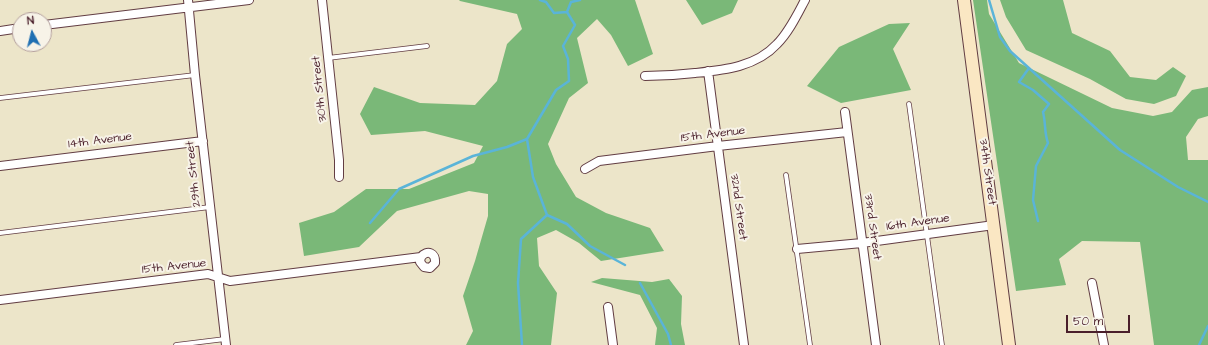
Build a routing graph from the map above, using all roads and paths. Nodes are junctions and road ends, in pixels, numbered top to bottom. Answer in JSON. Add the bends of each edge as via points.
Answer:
{"nodes":[{"id":1,"x":249,"y":0,"type":"edge"},
{"id":2,"x":322,"y":0,"type":"edge"},
{"id":3,"x":805,"y":0,"type":"edge"},
{"id":4,"x":964,"y":0,"type":"edge"},
{"id":5,"x":188,"y":4,"type":"edge"},
{"id":6,"x":52,"y":25,"type":"edge"},
{"id":7,"x":12,"y":29,"type":"edge"},
{"id":8,"x":0,"y":31,"type":"edge"},
{"id":9,"x":427,"y":46,"type":"dead end"},
{"id":10,"x":328,"y":58,"type":"junction"},
{"id":11,"x":708,"y":71,"type":"junction"},
{"id":12,"x":195,"y":75,"type":"junction"},
{"id":13,"x":645,"y":76,"type":"dead end"},
{"id":14,"x":0,"y":98,"type":"edge"},
{"id":15,"x":909,"y":104,"type":"dead end"},
{"id":16,"x":845,"y":112,"type":"dead end"},
{"id":17,"x":847,"y":132,"type":"junction"},
{"id":18,"x":203,"y":140,"type":"junction"},
{"id":19,"x":718,"y":146,"type":"junction"},
{"id":20,"x":0,"y":166,"type":"edge"},
{"id":21,"x":585,"y":169,"type":"dead end"},
{"id":22,"x":786,"y":175,"type":"dead end"},
{"id":23,"x":338,"y":176,"type":"dead end"},
{"id":24,"x":210,"y":206,"type":"junction"},
{"id":25,"x":994,"y":224,"type":"junction"},
{"id":26,"x":0,"y":233,"type":"edge"},
{"id":27,"x":926,"y":233,"type":"junction"},
{"id":28,"x":862,"y":243,"type":"junction"},
{"id":29,"x":797,"y":249,"type":"junction"},
{"id":30,"x":420,"y":256,"type":"dead end"},
{"id":31,"x":218,"y":277,"type":"junction"},
{"id":32,"x":1092,"y":283,"type":"dead end"},
{"id":33,"x":0,"y":300,"type":"edge"},
{"id":34,"x":608,"y":307,"type":"dead end"},
{"id":35,"x":226,"y":342,"type":"edge"},
{"id":36,"x":176,"y":345,"type":"edge"},
{"id":37,"x":613,"y":345,"type":"edge"},
{"id":38,"x":744,"y":345,"type":"edge"},
{"id":39,"x":810,"y":345,"type":"edge"},
{"id":40,"x":876,"y":345,"type":"edge"},
{"id":41,"x":942,"y":345,"type":"edge"},
{"id":42,"x":1009,"y":345,"type":"edge"},
{"id":43,"x":1104,"y":345,"type":"edge"}],
"edges":[{"from":1,"to":5,"type":"street"},
{"from":2,"to":10,"type":"street","name":"30th Street"},
{"from":3,"to":11,"type":"street","via":[[784,35],[768,52],[752,62]]},
{"from":4,"to":25,"type":"street","name":"34th Street"},
{"from":5,"to":6,"type":"street"},
{"from":5,"to":12,"type":"street","name":"29th Street"},
{"from":7,"to":8,"type":"street"},
{"from":9,"to":10,"type":"lane"},
{"from":10,"to":23,"type":"street","name":"30th Street","via":[[339,160]]},
{"from":11,"to":13,"type":"street"},
{"from":11,"to":19,"type":"street","name":"32nd Street"},
{"from":12,"to":14,"type":"lane"},
{"from":12,"to":18,"type":"street","name":"29th Street"},
{"from":15,"to":27,"type":"lane"},
{"from":16,"to":17,"type":"street","name":"33rd Street"},
{"from":17,"to":19,"type":"street","name":"15th Avenue"},
{"from":17,"to":28,"type":"street","name":"33rd Street"},
{"from":18,"to":20,"type":"street","name":"14th Avenue"},
{"from":18,"to":24,"type":"street","name":"29th Street"},
{"from":19,"to":21,"type":"street","name":"15th Avenue","via":[[599,161]]},
{"from":19,"to":38,"type":"street","name":"32nd Street"},
{"from":22,"to":29,"type":"lane"},
{"from":24,"to":26,"type":"lane"},
{"from":24,"to":31,"type":"street","name":"29th Street"},
{"from":25,"to":27,"type":"street","name":"16th Avenue"},
{"from":25,"to":42,"type":"street","name":"34th Street"},
{"from":27,"to":28,"type":"street","name":"16th Avenue"},
{"from":27,"to":41,"type":"lane"},
{"from":28,"to":29,"type":"street","name":"16th Avenue"},
{"from":28,"to":40,"type":"street","name":"33rd Street"},
{"from":29,"to":39,"type":"lane"},
{"from":30,"to":31,"type":"street","name":"15th Avenue","via":[[230,281]]},
{"from":31,"to":33,"type":"street","name":"15th Avenue","via":[[208,274]]},
{"from":31,"to":35,"type":"street","name":"29th Street"},
{"from":32,"to":43,"type":"street"},
{"from":34,"to":37,"type":"street"},
{"from":35,"to":36,"type":"lane"}]}
